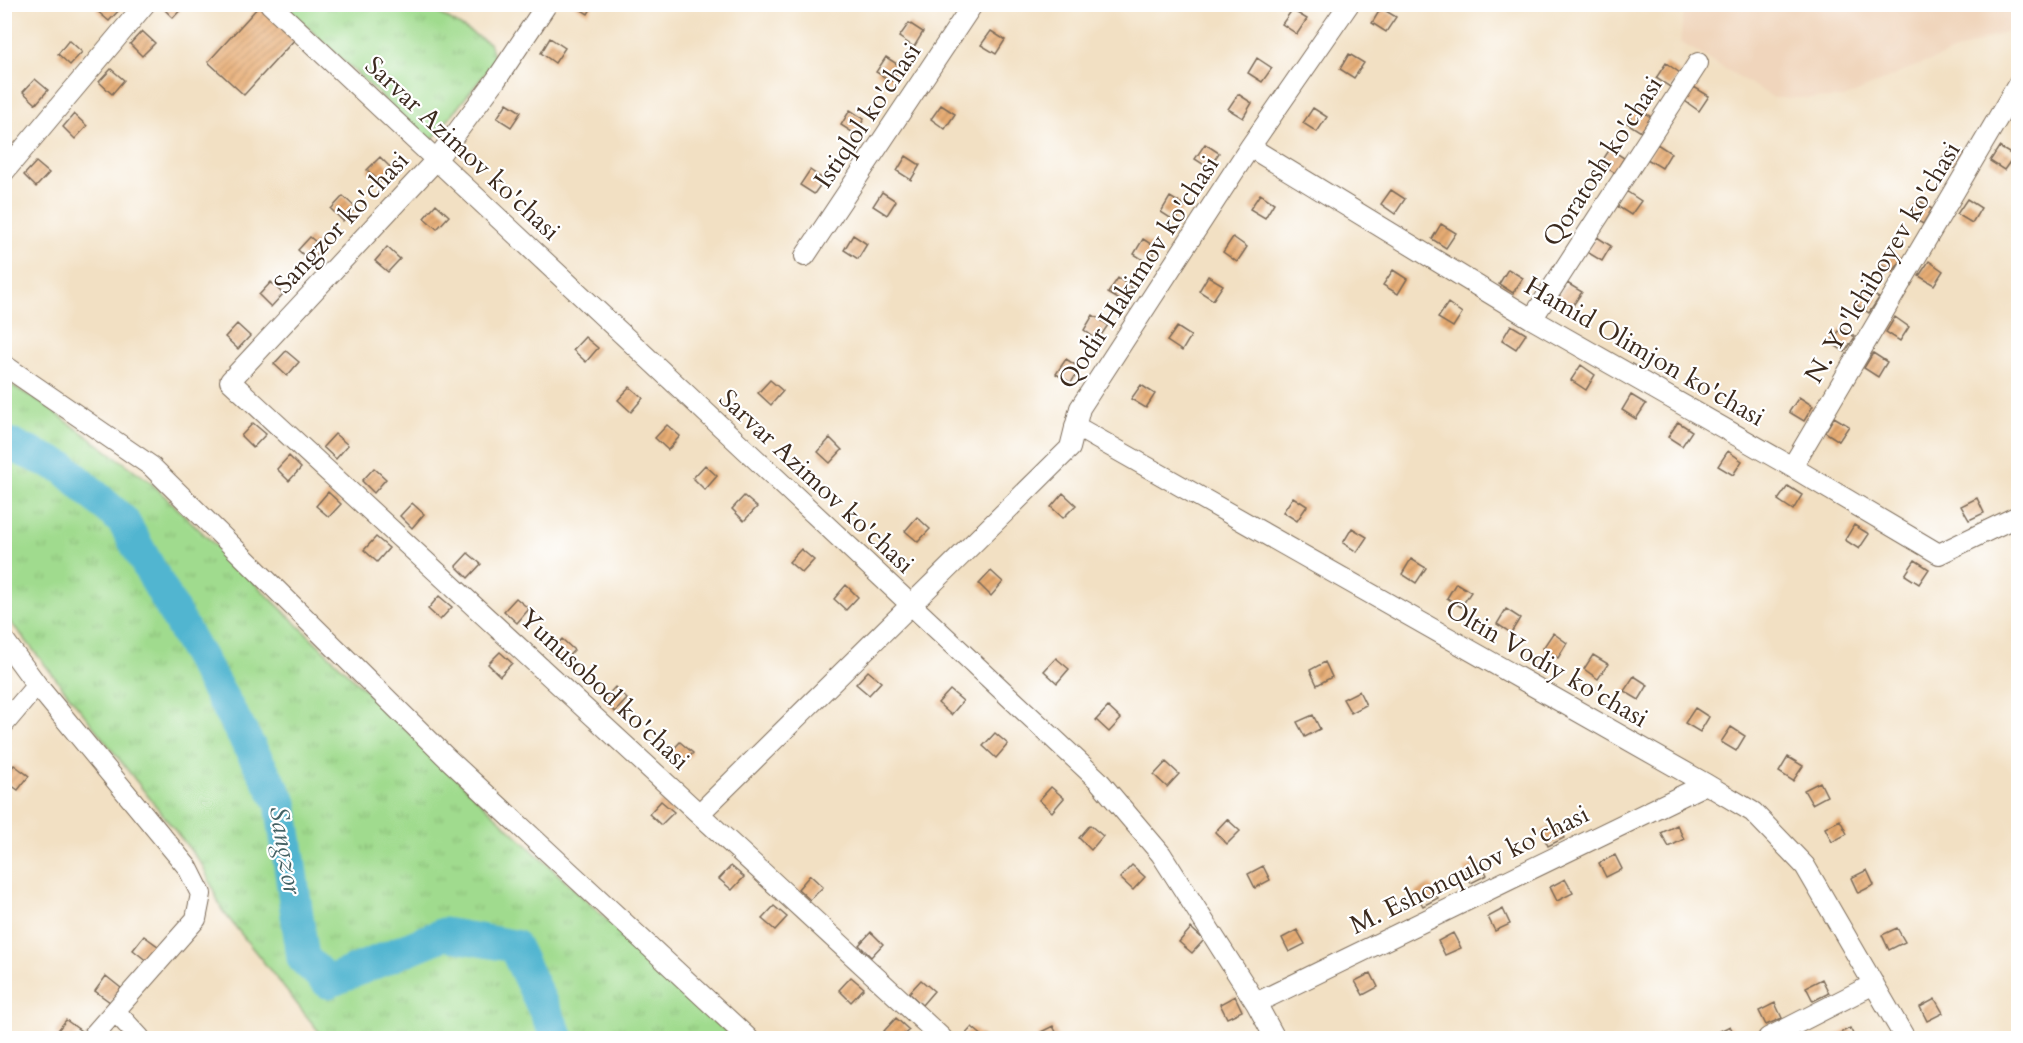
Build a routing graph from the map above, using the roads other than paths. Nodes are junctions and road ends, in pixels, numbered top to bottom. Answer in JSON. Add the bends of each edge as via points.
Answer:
{"nodes":[{"id":1,"x":145,"y":4,"type":"edge"},
{"id":2,"x":270,"y":4,"type":"edge"},
{"id":3,"x":547,"y":4,"type":"edge"},
{"id":4,"x":973,"y":4,"type":"edge"},
{"id":5,"x":1349,"y":4,"type":"edge"},
{"id":6,"x":1698,"y":63,"type":"dead end"},
{"id":7,"x":2019,"y":84,"type":"edge"},
{"id":8,"x":1250,"y":147,"type":"junction"},
{"id":9,"x":436,"y":160,"type":"junction"},
{"id":10,"x":4,"y":172,"type":"edge"},
{"id":11,"x":805,"y":256,"type":"dead end"},
{"id":12,"x":1532,"y":319,"type":"junction"},
{"id":13,"x":4,"y":365,"type":"edge"},
{"id":14,"x":230,"y":381,"type":"joint"},
{"id":15,"x":1075,"y":426,"type":"junction"},
{"id":16,"x":1792,"y":467,"type":"junction"},
{"id":17,"x":2019,"y":516,"type":"edge"},
{"id":18,"x":911,"y":606,"type":"junction"},
{"id":19,"x":4,"y":640,"type":"edge"},
{"id":20,"x":37,"y":685,"type":"junction"},
{"id":21,"x":4,"y":724,"type":"edge"},
{"id":22,"x":1706,"y":784,"type":"junction"},
{"id":23,"x":700,"y":813,"type":"junction"},
{"id":24,"x":1874,"y":984,"type":"junction"},
{"id":25,"x":1256,"y":1003,"type":"junction"},
{"id":26,"x":115,"y":1011,"type":"junction"},
{"id":27,"x":91,"y":1038,"type":"edge"},
{"id":28,"x":140,"y":1038,"type":"edge"},
{"id":29,"x":748,"y":1038,"type":"edge"},
{"id":30,"x":942,"y":1038,"type":"edge"},
{"id":31,"x":1275,"y":1038,"type":"edge"},
{"id":32,"x":1768,"y":1038,"type":"edge"},
{"id":33,"x":1905,"y":1038,"type":"edge"}],
"edges":[{"from":1,"to":10,"type":"street"},
{"from":2,"to":9,"type":"street","name":"Sarvar Azimov ko'chasi"},
{"from":3,"to":9,"type":"street","name":"Sangzor ko'chasi"},
{"from":4,"to":11,"type":"street","name":"Istiqlol ko'chasi"},
{"from":5,"to":8,"type":"street","name":"Qodir Hakimov ko'chasi"},
{"from":6,"to":12,"type":"street","name":"Qoratosh ko'chasi"},
{"from":7,"to":16,"type":"street","name":"N. Yo'lchiboyev ko'chasi"},
{"from":8,"to":12,"type":"street","name":"Hamid Olimjon ko'chasi"},
{"from":8,"to":15,"type":"street","name":"Qodir Hakimov ko'chasi","via":[[1080,408]]},
{"from":9,"to":14,"type":"street","name":"Sangzor ko'chasi"},
{"from":9,"to":18,"type":"street","name":"Sarvar Azimov ko'chasi"},
{"from":12,"to":16,"type":"street","name":"Hamid Olimjon ko'chasi"},
{"from":13,"to":29,"type":"street","via":[[151,466],[447,758]]},
{"from":14,"to":23,"type":"street","name":"Yunusobod ko'chasi"},
{"from":15,"to":18,"type":"street","name":"Qodir Hakimov ko'chasi","via":[[1070,448]]},
{"from":15,"to":22,"type":"street","name":"Oltin Vodiy ko'chasi"},
{"from":16,"to":17,"type":"street","name":"Hamid Olimjon ko'chasi","via":[[1939,554]]},
{"from":18,"to":23,"type":"street","name":"Qodir Hakimov ko'chasi"},
{"from":18,"to":25,"type":"street","name":"Sarvar Azimov ko'chasi","via":[[1098,780],[1161,854]]},
{"from":19,"to":20,"type":"street"},
{"from":20,"to":21,"type":"street"},
{"from":20,"to":26,"type":"street","via":[[188,868],[201,894],[196,919]]},
{"from":22,"to":24,"type":"street","name":"Oltin Vodiy ko'chasi","via":[[1753,813],[1805,866]]},
{"from":22,"to":25,"type":"street","name":"M. Eshonqulov ko'chasi"},
{"from":23,"to":30,"type":"street","name":"Yunusobod ko'chasi"},
{"from":24,"to":32,"type":"street"},
{"from":24,"to":33,"type":"street","name":"Oltin Vodiy ko'chasi"},
{"from":25,"to":31,"type":"street","name":"Sarvar Azimov ko'chasi"},
{"from":26,"to":27,"type":"street"},
{"from":26,"to":28,"type":"street"}]}
